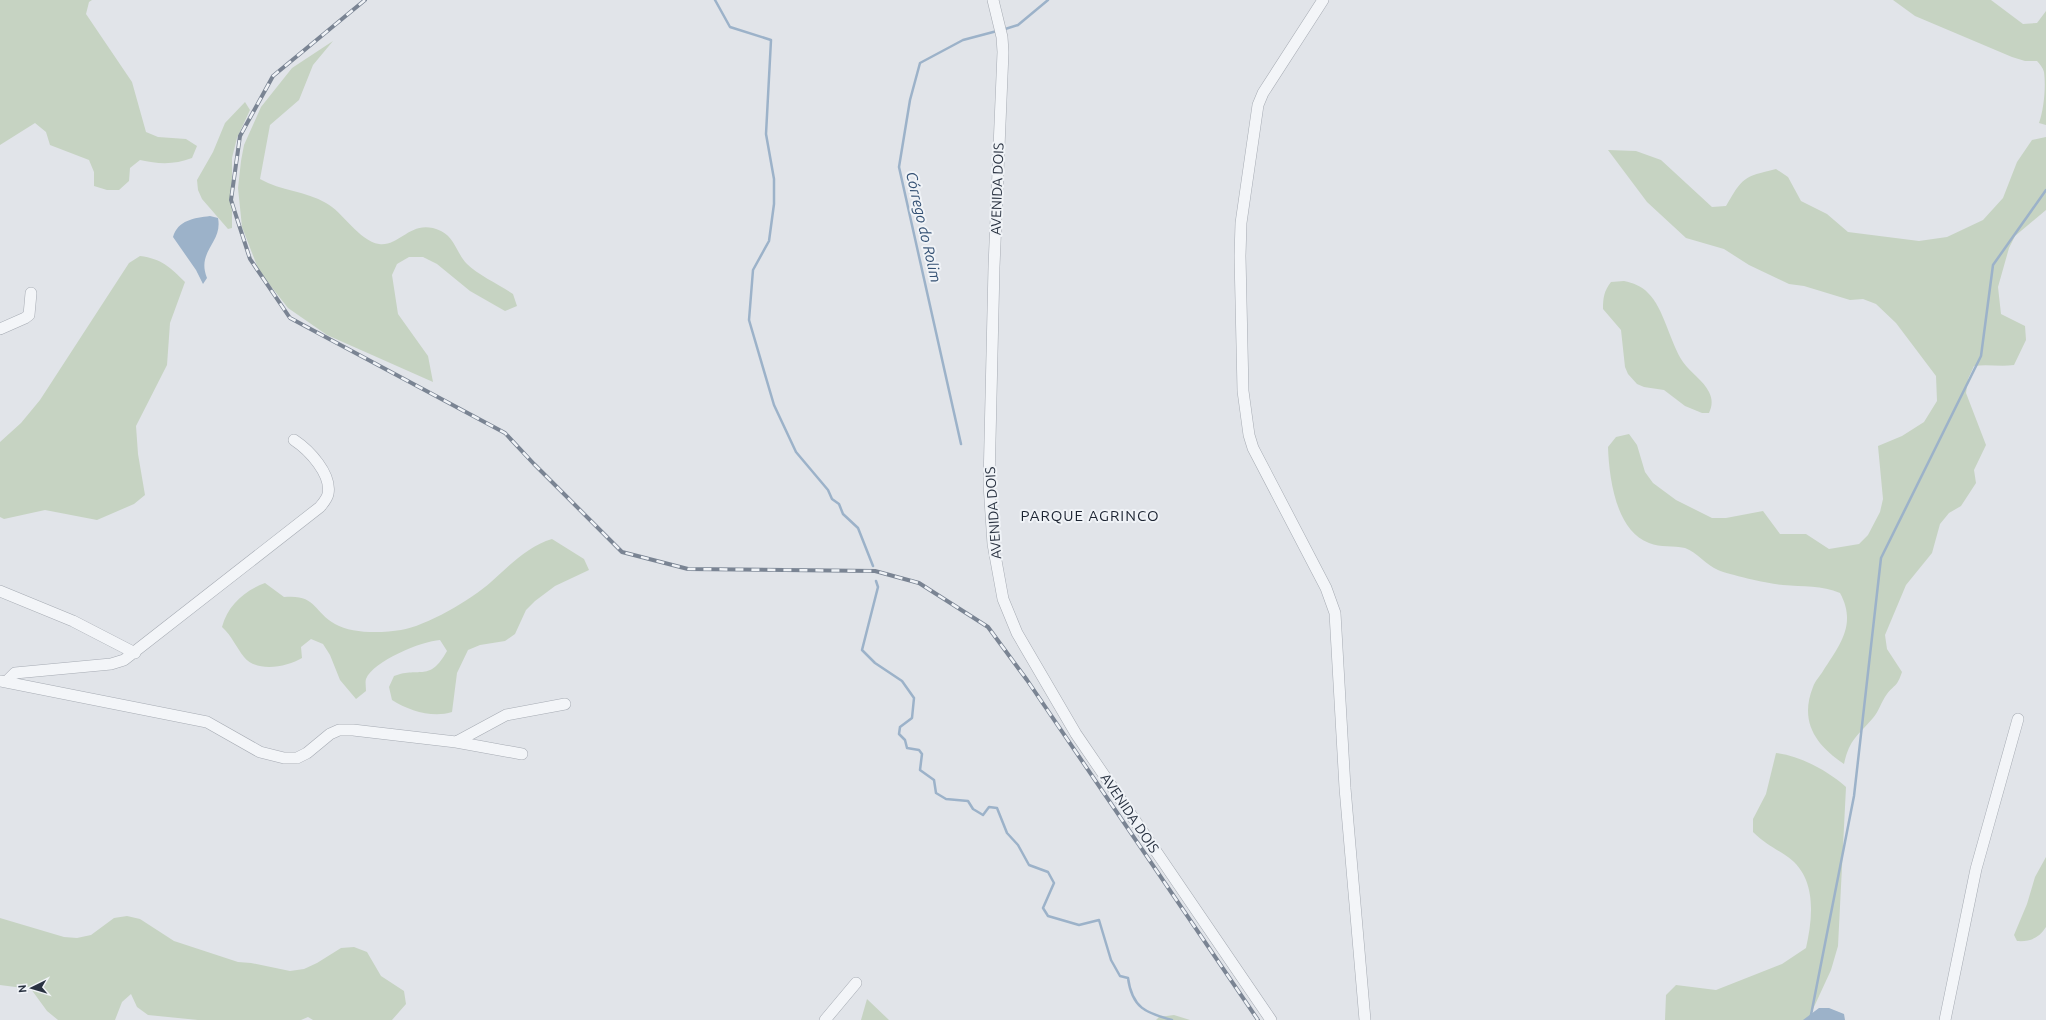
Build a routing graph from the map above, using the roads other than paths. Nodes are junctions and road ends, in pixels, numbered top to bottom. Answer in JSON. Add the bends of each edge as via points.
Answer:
{"nodes":[{"id":1,"x":993,"y":0,"type":"edge"},
{"id":2,"x":1323,"y":0,"type":"edge"},
{"id":3,"x":31,"y":293,"type":"dead end"},
{"id":4,"x":0,"y":329,"type":"edge"},
{"id":5,"x":294,"y":440,"type":"dead end"},
{"id":6,"x":0,"y":591,"type":"edge"},
{"id":7,"x":135,"y":653,"type":"junction"},
{"id":8,"x":3,"y":681,"type":"edge"},
{"id":9,"x":565,"y":704,"type":"dead end"},
{"id":10,"x":2018,"y":719,"type":"dead end"},
{"id":11,"x":456,"y":742,"type":"junction"},
{"id":12,"x":522,"y":754,"type":"dead end"},
{"id":13,"x":856,"y":983,"type":"dead end"},
{"id":14,"x":825,"y":1020,"type":"edge"},
{"id":15,"x":1271,"y":1020,"type":"edge"},
{"id":16,"x":1365,"y":1020,"type":"edge"},
{"id":17,"x":1945,"y":1020,"type":"edge"}],
"edges":[{"from":1,"to":15,"type":"street","name":"AVENIDA DOIS","via":[[1001,30],[1003,52],[994,267],[990,484],[993,544],[1003,600],[1017,633],[1076,734]]},
{"from":2,"to":16,"type":"street","via":[[1263,93],[1255,118],[1241,222],[1243,391],[1245,418],[1253,448],[1326,588],[1335,613],[1345,788]]},
{"from":3,"to":4,"type":"street","via":[[29,315]]},
{"from":5,"to":7,"type":"street","via":[[309,450],[321,468],[328,486],[327,498],[320,507]]},
{"from":6,"to":7,"type":"street","via":[[73,621]]},
{"from":7,"to":8,"type":"street","via":[[111,664],[15,673]]},
{"from":8,"to":11,"type":"street","via":[[206,722],[260,752],[284,758],[296,758],[307,753],[330,734],[339,730]]},
{"from":9,"to":11,"type":"street","via":[[506,715]]},
{"from":10,"to":17,"type":"street","via":[[1976,869]]},
{"from":11,"to":12,"type":"street"},
{"from":13,"to":14,"type":"street"}]}
